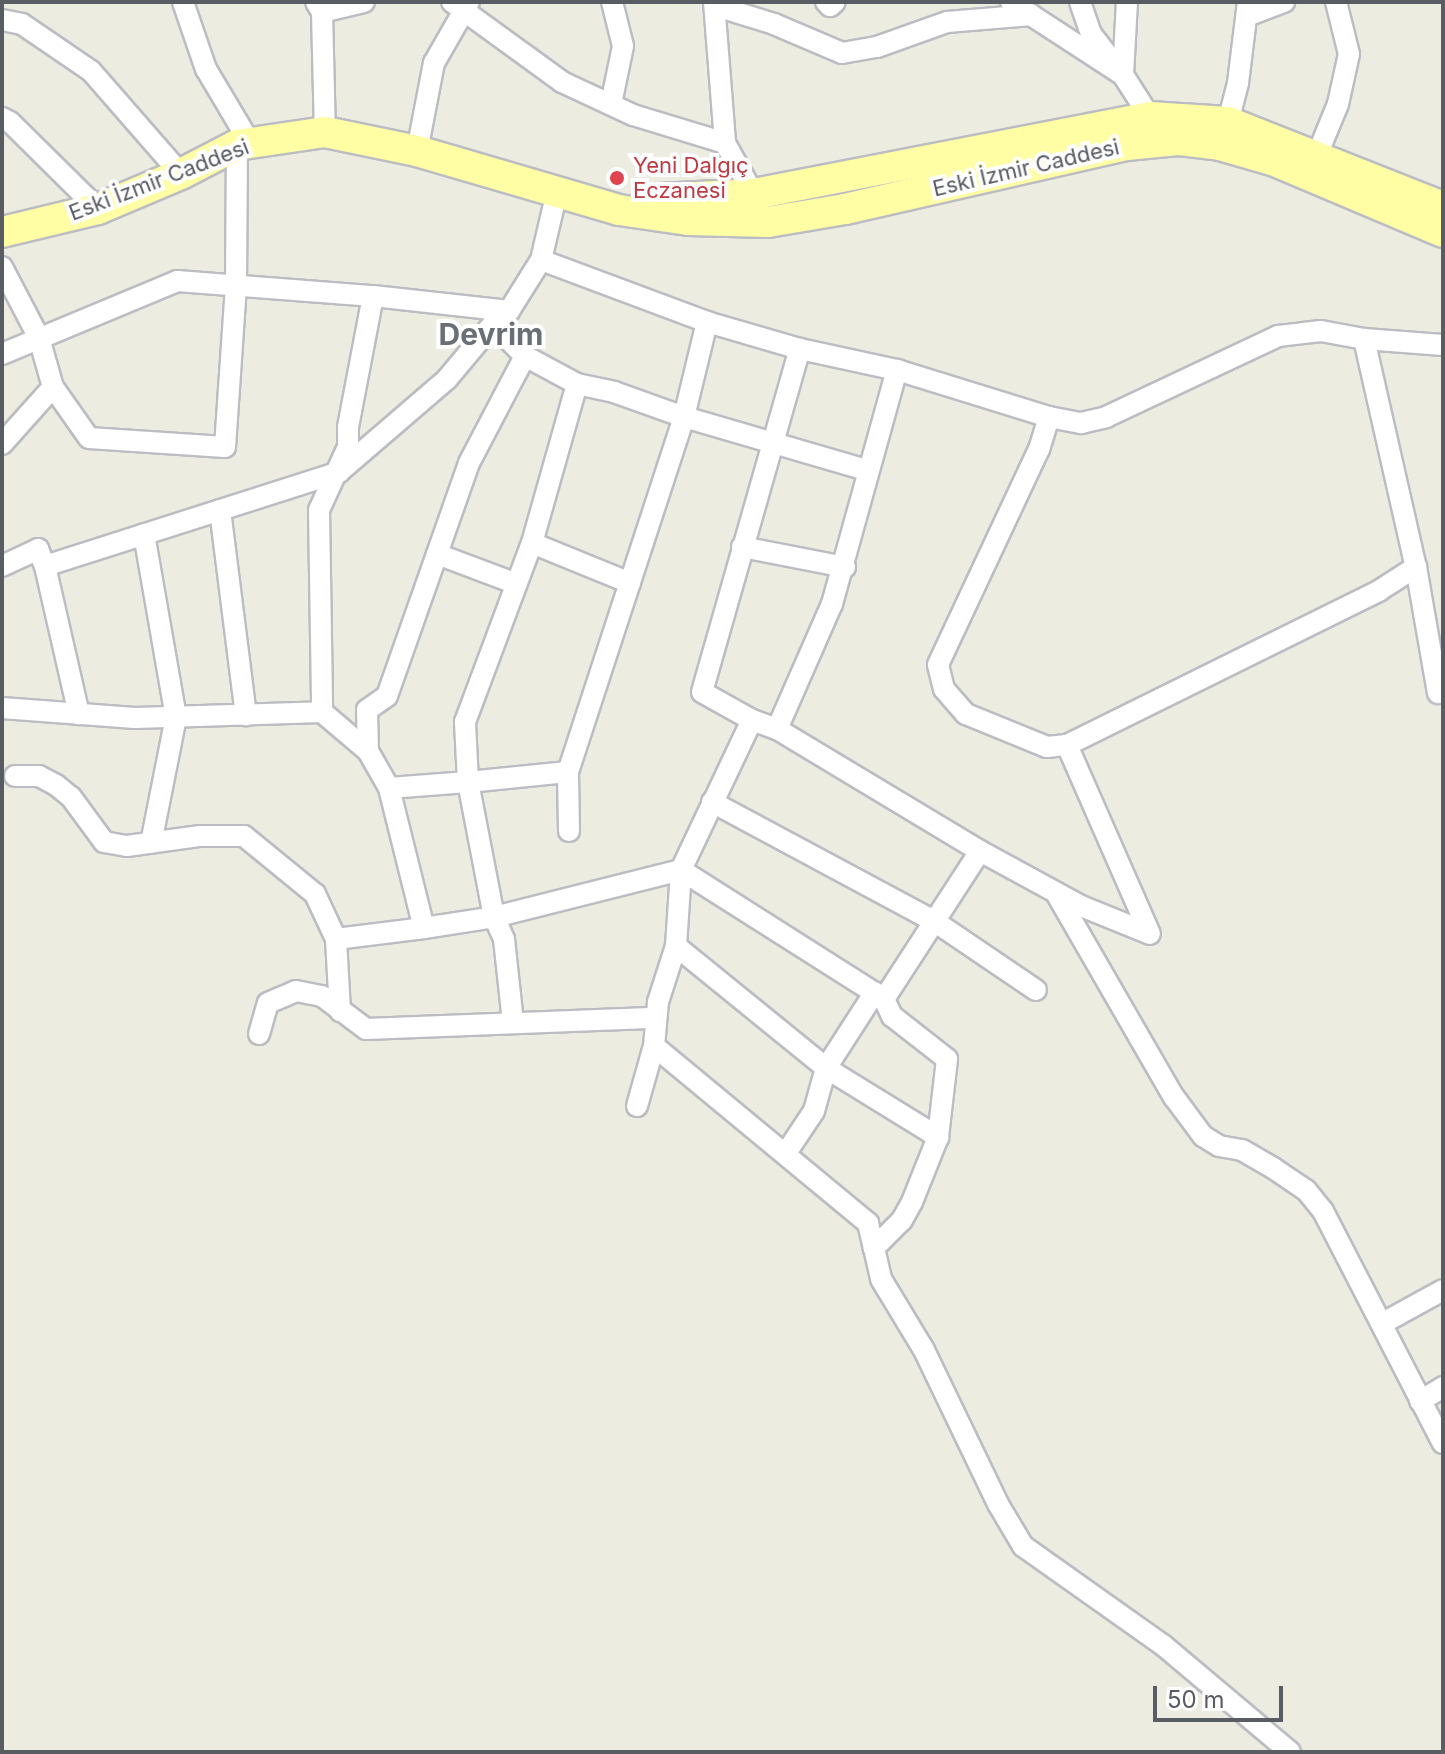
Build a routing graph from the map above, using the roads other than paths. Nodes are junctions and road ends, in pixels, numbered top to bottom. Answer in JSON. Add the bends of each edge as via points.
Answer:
{"nodes":[{"id":1,"x":21,"y":2,"type":"edge"},
{"id":2,"x":183,"y":2,"type":"edge"},
{"id":3,"x":364,"y":2,"type":"edge"},
{"id":4,"x":612,"y":2,"type":"edge"},
{"id":5,"x":826,"y":2,"type":"edge"},
{"id":6,"x":835,"y":2,"type":"edge"},
{"id":7,"x":1011,"y":2,"type":"edge"},
{"id":8,"x":1080,"y":2,"type":"edge"},
{"id":9,"x":1127,"y":2,"type":"edge"},
{"id":10,"x":1284,"y":2,"type":"edge"},
{"id":11,"x":1336,"y":2,"type":"edge"},
{"id":12,"x":715,"y":4,"type":"edge"},
{"id":13,"x":461,"y":5,"type":"edge"},
{"id":14,"x":319,"y":7,"type":"edge"},
{"id":15,"x":1248,"y":9,"type":"edge"},
{"id":16,"x":1032,"y":15,"type":"junction"},
{"id":17,"x":12,"y":22,"type":"edge"},
{"id":18,"x":1123,"y":75,"type":"junction"},
{"id":19,"x":611,"y":104,"type":"junction"},
{"id":20,"x":1150,"y":117,"type":"junction"},
{"id":21,"x":2,"y":118,"type":"edge"},
{"id":22,"x":1228,"y":122,"type":"junction"},
{"id":23,"x":325,"y":132,"type":"junction"},
{"id":24,"x":725,"y":143,"type":"junction"},
{"id":25,"x":244,"y":144,"type":"junction"},
{"id":26,"x":417,"y":151,"type":"junction"},
{"id":27,"x":1317,"y":155,"type":"junction"},
{"id":28,"x":181,"y":174,"type":"junction"},
{"id":29,"x":557,"y":192,"type":"junction"},
{"id":30,"x":754,"y":194,"type":"junction"},
{"id":31,"x":597,"y":202,"type":"junction"},
{"id":32,"x":1443,"y":207,"type":"edge"},
{"id":33,"x":98,"y":209,"type":"junction"},
{"id":34,"x":768,"y":222,"type":"junction"},
{"id":35,"x":2,"y":232,"type":"edge"},
{"id":36,"x":1443,"y":232,"type":"edge"},
{"id":37,"x":541,"y":260,"type":"junction"},
{"id":38,"x":2,"y":267,"type":"edge"},
{"id":39,"x":236,"y":285,"type":"junction"},
{"id":40,"x":373,"y":296,"type":"junction"},
{"id":41,"x":501,"y":317,"type":"junction"},
{"id":42,"x":707,"y":322,"type":"junction"},
{"id":43,"x":39,"y":338,"type":"junction"},
{"id":44,"x":1364,"y":339,"type":"junction"},
{"id":45,"x":1443,"y":345,"type":"edge"},
{"id":46,"x":800,"y":349,"type":"junction"},
{"id":47,"x":2,"y":354,"type":"edge"},
{"id":48,"x":525,"y":356,"type":"junction"},
{"id":49,"x":897,"y":370,"type":"junction"},
{"id":50,"x":577,"y":384,"type":"junction"},
{"id":51,"x":53,"y":387,"type":"junction"},
{"id":52,"x":684,"y":417,"type":"junction"},
{"id":53,"x":1049,"y":417,"type":"junction"},
{"id":54,"x":771,"y":442,"type":"junction"},
{"id":55,"x":2,"y":444,"type":"edge"},
{"id":56,"x":867,"y":470,"type":"junction"},
{"id":57,"x":339,"y":472,"type":"junction"},
{"id":58,"x":220,"y":510,"type":"junction"},
{"id":59,"x":144,"y":534,"type":"junction"},
{"id":60,"x":532,"y":543,"type":"junction"},
{"id":61,"x":742,"y":547,"type":"junction"},
{"id":62,"x":437,"y":554,"type":"junction"},
{"id":63,"x":2,"y":566,"type":"edge"},
{"id":64,"x":45,"y":566,"type":"junction"},
{"id":65,"x":845,"y":567,"type":"junction"},
{"id":66,"x":1416,"y":567,"type":"junction"},
{"id":67,"x":630,"y":583,"type":"junction"},
{"id":68,"x":517,"y":584,"type":"junction"},
{"id":69,"x":1438,"y":693,"type":"dead end"},
{"id":70,"x":2,"y":708,"type":"edge"},
{"id":71,"x":322,"y":712,"type":"junction"},
{"id":72,"x":79,"y":714,"type":"junction"},
{"id":73,"x":246,"y":715,"type":"junction"},
{"id":74,"x":176,"y":717,"type":"junction"},
{"id":75,"x":752,"y":720,"type":"junction"},
{"id":76,"x":777,"y":729,"type":"junction"},
{"id":77,"x":1067,"y":745,"type":"junction"},
{"id":78,"x":368,"y":751,"type":"junction"},
{"id":79,"x":568,"y":772,"type":"junction"},
{"id":80,"x":15,"y":776,"type":"dead end"},
{"id":81,"x":468,"y":782,"type":"junction"},
{"id":82,"x":389,"y":788,"type":"junction"},
{"id":83,"x":712,"y":802,"type":"junction"},
{"id":84,"x":569,"y":831,"type":"dead end"},
{"id":85,"x":151,"y":843,"type":"junction"},
{"id":86,"x":980,"y":851,"type":"junction"},
{"id":87,"x":681,"y":870,"type":"junction"},
{"id":88,"x":1056,"y":893,"type":"junction"},
{"id":89,"x":494,"y":917,"type":"junction"},
{"id":90,"x":934,"y":921,"type":"junction"},
{"id":91,"x":424,"y":928,"type":"junction"},
{"id":92,"x":336,"y":939,"type":"junction"},
{"id":93,"x":676,"y":946,"type":"junction"},
{"id":94,"x":1036,"y":990,"type":"dead end"},
{"id":95,"x":880,"y":996,"type":"junction"},
{"id":96,"x":340,"y":1011,"type":"junction"},
{"id":97,"x":656,"y":1018,"type":"junction"},
{"id":98,"x":513,"y":1022,"type":"junction"},
{"id":99,"x":259,"y":1034,"type":"dead end"},
{"id":100,"x":654,"y":1046,"type":"junction"},
{"id":101,"x":826,"y":1068,"type":"junction"},
{"id":102,"x":637,"y":1106,"type":"dead end"},
{"id":103,"x":938,"y":1137,"type":"junction"},
{"id":104,"x":786,"y":1153,"type":"junction"},
{"id":105,"x":874,"y":1248,"type":"junction"},
{"id":106,"x":1443,"y":1290,"type":"edge"},
{"id":107,"x":1383,"y":1323,"type":"junction"},
{"id":108,"x":1443,"y":1387,"type":"edge"},
{"id":109,"x":1420,"y":1401,"type":"junction"},
{"id":110,"x":1443,"y":1443,"type":"edge"},
{"id":111,"x":1290,"y":1752,"type":"edge"}],
"edges":[{"from":1,"to":17,"type":"street"},
{"from":2,"to":25,"type":"street","via":[[206,69]]},
{"from":3,"to":14,"type":"street"},
{"from":4,"to":19,"type":"street","via":[[623,46]]},
{"from":5,"to":6,"type":"street"},
{"from":7,"to":16,"type":"street"},
{"from":8,"to":18,"type":"street","via":[[1091,34]]},
{"from":9,"to":18,"type":"street"},
{"from":10,"to":15,"type":"street"},
{"from":11,"to":27,"type":"street","via":[[1349,54],[1338,104]]},
{"from":12,"to":16,"type":"street","via":[[842,53],[877,47],[947,22]]},
{"from":12,"to":24,"type":"street"},
{"from":13,"to":19,"type":"street","via":[[562,82]]},
{"from":13,"to":26,"type":"street","via":[[434,63]]},
{"from":14,"to":23,"type":"street"},
{"from":15,"to":22,"type":"street"},
{"from":16,"to":18,"type":"street"},
{"from":17,"to":28,"type":"street","via":[[91,71]]},
{"from":18,"to":20,"type":"street"},
{"from":19,"to":24,"type":"street"},
{"from":20,"to":22,"type":"main road","name":"Eski İzmir Caddesi"},
{"from":20,"to":30,"type":"main road","name":"Eski İzmir Caddesi"},
{"from":21,"to":33,"type":"street"},
{"from":22,"to":27,"type":"main road","name":"Eski İzmir Caddesi"},
{"from":23,"to":25,"type":"main road","name":"Eski İzmir Caddesi"},
{"from":23,"to":26,"type":"main road","name":"Eski İzmir Caddesi"},
{"from":24,"to":30,"type":"street"},
{"from":25,"to":28,"type":"main road","name":"Eski İzmir Caddesi"},
{"from":25,"to":39,"type":"street"},
{"from":26,"to":29,"type":"main road","name":"Eski İzmir Caddesi"},
{"from":27,"to":32,"type":"main road","name":"Eski İzmir Caddesi"},
{"from":28,"to":33,"type":"main road","name":"Eski İzmir Caddesi"},
{"from":29,"to":31,"type":"main road","name":"Eski İzmir Caddesi"},
{"from":29,"to":37,"type":"street"},
{"from":30,"to":31,"type":"main road","name":"Eski İzmir Caddesi"},
{"from":30,"to":34,"type":"street"},
{"from":31,"to":34,"type":"main road","name":"Eski İzmir Caddesi","via":[[688,220]]},
{"from":33,"to":35,"type":"main road","name":"Eski İzmir Caddesi"},
{"from":34,"to":36,"type":"main road","name":"Eski İzmir Caddesi","via":[[1127,145],[1178,140],[1220,145],[1275,161]]},
{"from":37,"to":41,"type":"street"},
{"from":37,"to":42,"type":"street"},
{"from":38,"to":43,"type":"street"},
{"from":39,"to":40,"type":"street"},
{"from":39,"to":43,"type":"street","via":[[177,281]]},
{"from":39,"to":51,"type":"street","via":[[225,447],[89,438]]},
{"from":40,"to":41,"type":"street"},
{"from":40,"to":57,"type":"street","via":[[348,447]]},
{"from":41,"to":48,"type":"street"},
{"from":41,"to":57,"type":"street","via":[[447,379]]},
{"from":42,"to":46,"type":"street"},
{"from":42,"to":52,"type":"street"},
{"from":43,"to":47,"type":"street"},
{"from":43,"to":51,"type":"street"},
{"from":44,"to":45,"type":"street"},
{"from":44,"to":53,"type":"street","via":[[1321,331],[1278,336],[1106,417],[1081,423]]},
{"from":44,"to":66,"type":"street"},
{"from":46,"to":49,"type":"street"},
{"from":46,"to":54,"type":"street"},
{"from":48,"to":50,"type":"street"},
{"from":48,"to":62,"type":"street","via":[[469,463]]},
{"from":49,"to":53,"type":"street"},
{"from":49,"to":56,"type":"street"},
{"from":50,"to":52,"type":"street"},
{"from":50,"to":60,"type":"street"},
{"from":51,"to":55,"type":"street"},
{"from":52,"to":54,"type":"street"},
{"from":52,"to":67,"type":"street"},
{"from":53,"to":77,"type":"street","via":[[938,665],[944,689],[966,714],[1047,747]]},
{"from":54,"to":56,"type":"street"},
{"from":54,"to":61,"type":"street"},
{"from":56,"to":65,"type":"street"},
{"from":57,"to":58,"type":"street"},
{"from":57,"to":71,"type":"street","via":[[319,510]]},
{"from":58,"to":59,"type":"street"},
{"from":58,"to":73,"type":"street"},
{"from":59,"to":64,"type":"street"},
{"from":59,"to":74,"type":"street"},
{"from":60,"to":67,"type":"street"},
{"from":60,"to":68,"type":"street"},
{"from":61,"to":65,"type":"street"},
{"from":61,"to":75,"type":"street","via":[[702,692]]},
{"from":62,"to":68,"type":"street"},
{"from":62,"to":78,"type":"street","via":[[387,696],[367,710]]},
{"from":63,"to":64,"type":"street","via":[[38,549]]},
{"from":64,"to":72,"type":"street"},
{"from":65,"to":76,"type":"street"},
{"from":66,"to":69,"type":"street"},
{"from":66,"to":77,"type":"street","via":[[1380,590]]},
{"from":67,"to":79,"type":"street"},
{"from":68,"to":81,"type":"street","via":[[465,722]]},
{"from":70,"to":72,"type":"street"},
{"from":71,"to":73,"type":"street"},
{"from":71,"to":78,"type":"street"},
{"from":72,"to":74,"type":"street"},
{"from":73,"to":74,"type":"street"},
{"from":74,"to":85,"type":"street"},
{"from":75,"to":76,"type":"street"},
{"from":75,"to":83,"type":"street"},
{"from":76,"to":86,"type":"street"},
{"from":77,"to":88,"type":"street","via":[[1150,934]]},
{"from":78,"to":82,"type":"street"},
{"from":79,"to":81,"type":"street"},
{"from":79,"to":84,"type":"street"},
{"from":80,"to":85,"type":"street","via":[[39,776],[56,785],[104,842]]},
{"from":81,"to":82,"type":"street"},
{"from":81,"to":89,"type":"street"},
{"from":82,"to":91,"type":"street"},
{"from":83,"to":87,"type":"street"},
{"from":83,"to":90,"type":"street"},
{"from":85,"to":92,"type":"street","via":[[244,836],[315,894]]},
{"from":86,"to":88,"type":"street"},
{"from":86,"to":90,"type":"street"},
{"from":87,"to":89,"type":"street"},
{"from":87,"to":93,"type":"street"},
{"from":87,"to":95,"type":"street"},
{"from":88,"to":107,"type":"street","via":[[1174,1097],[1203,1136],[1219,1146],[1242,1150],[1306,1190],[1329,1221]]},
{"from":89,"to":91,"type":"street"},
{"from":89,"to":98,"type":"street","via":[[504,939]]},
{"from":90,"to":94,"type":"street"},
{"from":90,"to":95,"type":"street"},
{"from":91,"to":92,"type":"street"},
{"from":92,"to":96,"type":"street"},
{"from":93,"to":97,"type":"street"},
{"from":93,"to":101,"type":"street"},
{"from":95,"to":101,"type":"street"},
{"from":95,"to":103,"type":"street","via":[[892,1016],[947,1059]]},
{"from":96,"to":98,"type":"street","via":[[366,1029]]},
{"from":96,"to":99,"type":"street","via":[[322,996],[296,991],[268,1003]]},
{"from":97,"to":98,"type":"street"},
{"from":97,"to":100,"type":"street"},
{"from":100,"to":102,"type":"street"},
{"from":100,"to":104,"type":"street"},
{"from":101,"to":103,"type":"street"},
{"from":101,"to":104,"type":"street","via":[[814,1111]]},
{"from":103,"to":105,"type":"street","via":[[902,1220]]},
{"from":104,"to":105,"type":"street","via":[[868,1223]]},
{"from":105,"to":111,"type":"street","via":[[881,1279],[924,1350],[1023,1546],[1163,1645]]},
{"from":106,"to":107,"type":"street"},
{"from":107,"to":109,"type":"street"},
{"from":108,"to":109,"type":"street"},
{"from":109,"to":110,"type":"street"}]}
